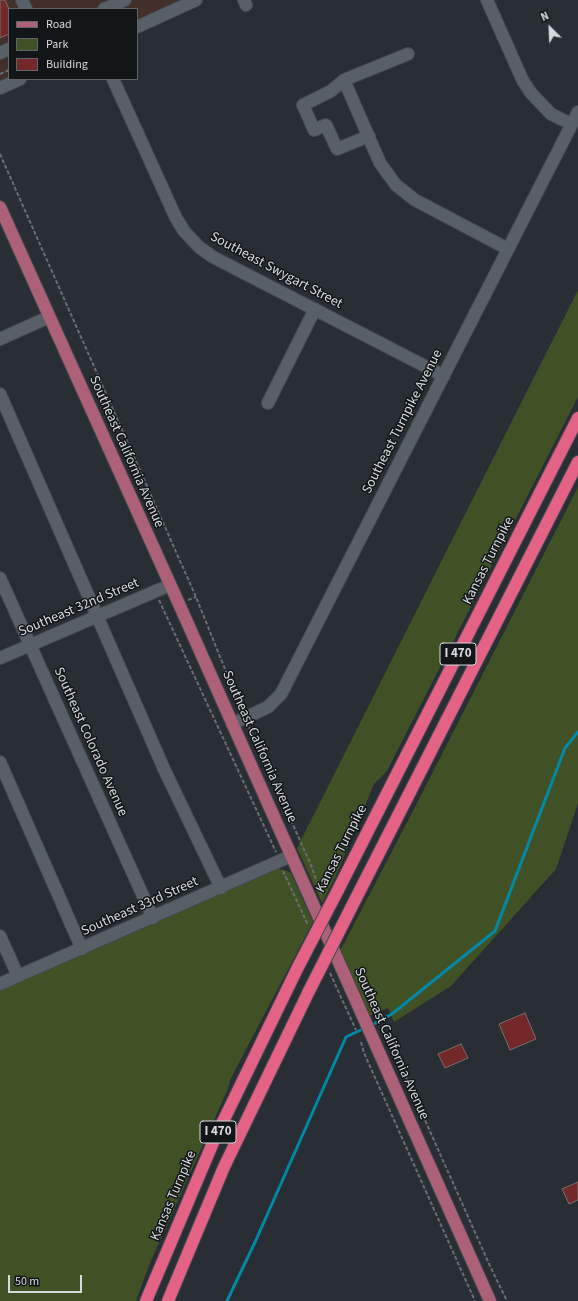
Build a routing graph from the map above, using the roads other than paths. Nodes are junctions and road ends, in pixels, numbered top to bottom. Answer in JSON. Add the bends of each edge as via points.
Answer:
{"nodes":[{"id":1,"x":124,"y":0,"type":"edge"},
{"id":2,"x":196,"y":0,"type":"edge"},
{"id":3,"x":487,"y":0,"type":"edge"},
{"id":4,"x":106,"y":8,"type":"edge"},
{"id":5,"x":138,"y":27,"type":"edge"},
{"id":6,"x":408,"y":54,"type":"dead end"},
{"id":7,"x":18,"y":80,"type":"edge"},
{"id":8,"x":113,"y":80,"type":"edge"},
{"id":9,"x":344,"y":80,"type":"junction"},
{"id":10,"x":0,"y":88,"type":"edge"},
{"id":11,"x":578,"y":112,"type":"edge"},
{"id":12,"x":571,"y":124,"type":"junction"},
{"id":13,"x":369,"y":136,"type":"junction"},
{"id":14,"x":0,"y":207,"type":"edge"},
{"id":15,"x":508,"y":249,"type":"junction"},
{"id":16,"x":315,"y":309,"type":"junction"},
{"id":17,"x":49,"y":316,"type":"junction"},
{"id":18,"x":0,"y":338,"type":"edge"},
{"id":19,"x":444,"y":376,"type":"junction"},
{"id":20,"x":0,"y":394,"type":"edge"},
{"id":21,"x":268,"y":403,"type":"dead end"},
{"id":22,"x":578,"y":418,"type":"edge"},
{"id":23,"x":578,"y":462,"type":"edge"},
{"id":24,"x":0,"y":578,"type":"edge"},
{"id":25,"x":170,"y":585,"type":"junction"},
{"id":26,"x":98,"y":616,"type":"junction"},
{"id":27,"x":30,"y":645,"type":"junction"},
{"id":28,"x":0,"y":658,"type":"edge"},
{"id":29,"x":232,"y":724,"type":"junction"},
{"id":30,"x":0,"y":762,"type":"edge"},
{"id":31,"x":291,"y":856,"type":"junction"},
{"id":32,"x":221,"y":888,"type":"junction"},
{"id":33,"x":153,"y":918,"type":"junction"},
{"id":34,"x":0,"y":936,"type":"edge"},
{"id":35,"x":82,"y":949,"type":"junction"},
{"id":36,"x":18,"y":976,"type":"junction"},
{"id":37,"x":0,"y":984,"type":"edge"},
{"id":38,"x":146,"y":1301,"type":"edge"},
{"id":39,"x":168,"y":1301,"type":"edge"},
{"id":40,"x":490,"y":1301,"type":"edge"}],
"edges":[{"from":1,"to":4,"type":"street"},
{"from":2,"to":5,"type":"street"},
{"from":3,"to":12,"type":"street","via":[[523,81],[531,93],[552,114]]},
{"from":6,"to":9,"type":"street"},
{"from":7,"to":10,"type":"street"},
{"from":8,"to":16,"type":"street","name":"Southeast Swygart Street","via":[[176,218],[193,242],[213,257]]},
{"from":9,"to":13,"type":"street"},
{"from":9,"to":13,"type":"street","via":[[331,91],[303,105],[314,130],[326,125],[337,149]]},
{"from":11,"to":12,"type":"street","name":"Southeast Turnpike Avenue"},
{"from":12,"to":15,"type":"street","name":"Southeast Turnpike Avenue"},
{"from":13,"to":15,"type":"street","via":[[387,175],[405,193]]},
{"from":14,"to":17,"type":"main road","name":"Southeast California Avenue"},
{"from":15,"to":19,"type":"street","name":"Southeast Turnpike Avenue"},
{"from":16,"to":19,"type":"street","name":"Southeast Swygart Street"},
{"from":16,"to":21,"type":"street"},
{"from":17,"to":18,"type":"street"},
{"from":17,"to":25,"type":"main road","name":"Southeast California Avenue"},
{"from":19,"to":29,"type":"street","name":"Southeast Turnpike Avenue","via":[[281,694],[268,707]]},
{"from":20,"to":26,"type":"street"},
{"from":22,"to":38,"type":"highway","name":"Kansas Turnpike","number":"I 470","bridge":true,"via":[[298,967],[215,1138]]},
{"from":23,"to":39,"type":"highway","number":"I 470","bridge":true,"via":[[309,991],[224,1167]]},
{"from":24,"to":27,"type":"street","name":"Southeast Colorado Avenue"},
{"from":25,"to":26,"type":"street","name":"Southeast 32nd Street"},
{"from":25,"to":29,"type":"main road","name":"Southeast California Avenue"},
{"from":26,"to":27,"type":"street","name":"Southeast 32nd Street"},
{"from":26,"to":32,"type":"street","via":[[164,769]]},
{"from":27,"to":28,"type":"street","name":"Southeast 32nd Street"},
{"from":27,"to":33,"type":"street","name":"Southeast Colorado Avenue"},
{"from":29,"to":31,"type":"main road","name":"Southeast California Avenue"},
{"from":30,"to":35,"type":"street"},
{"from":31,"to":32,"type":"street","name":"Southeast 33rd Street"},
{"from":31,"to":40,"type":"main road","name":"Southeast California Avenue","via":[[356,1003],[379,1042]]},
{"from":32,"to":33,"type":"street","name":"Southeast 33rd Street"},
{"from":33,"to":35,"type":"street","name":"Southeast 33rd Street"},
{"from":34,"to":36,"type":"street"},
{"from":35,"to":36,"type":"street","name":"Southeast 33rd Street"},
{"from":36,"to":37,"type":"street","name":"Southeast 33rd Street"}]}
